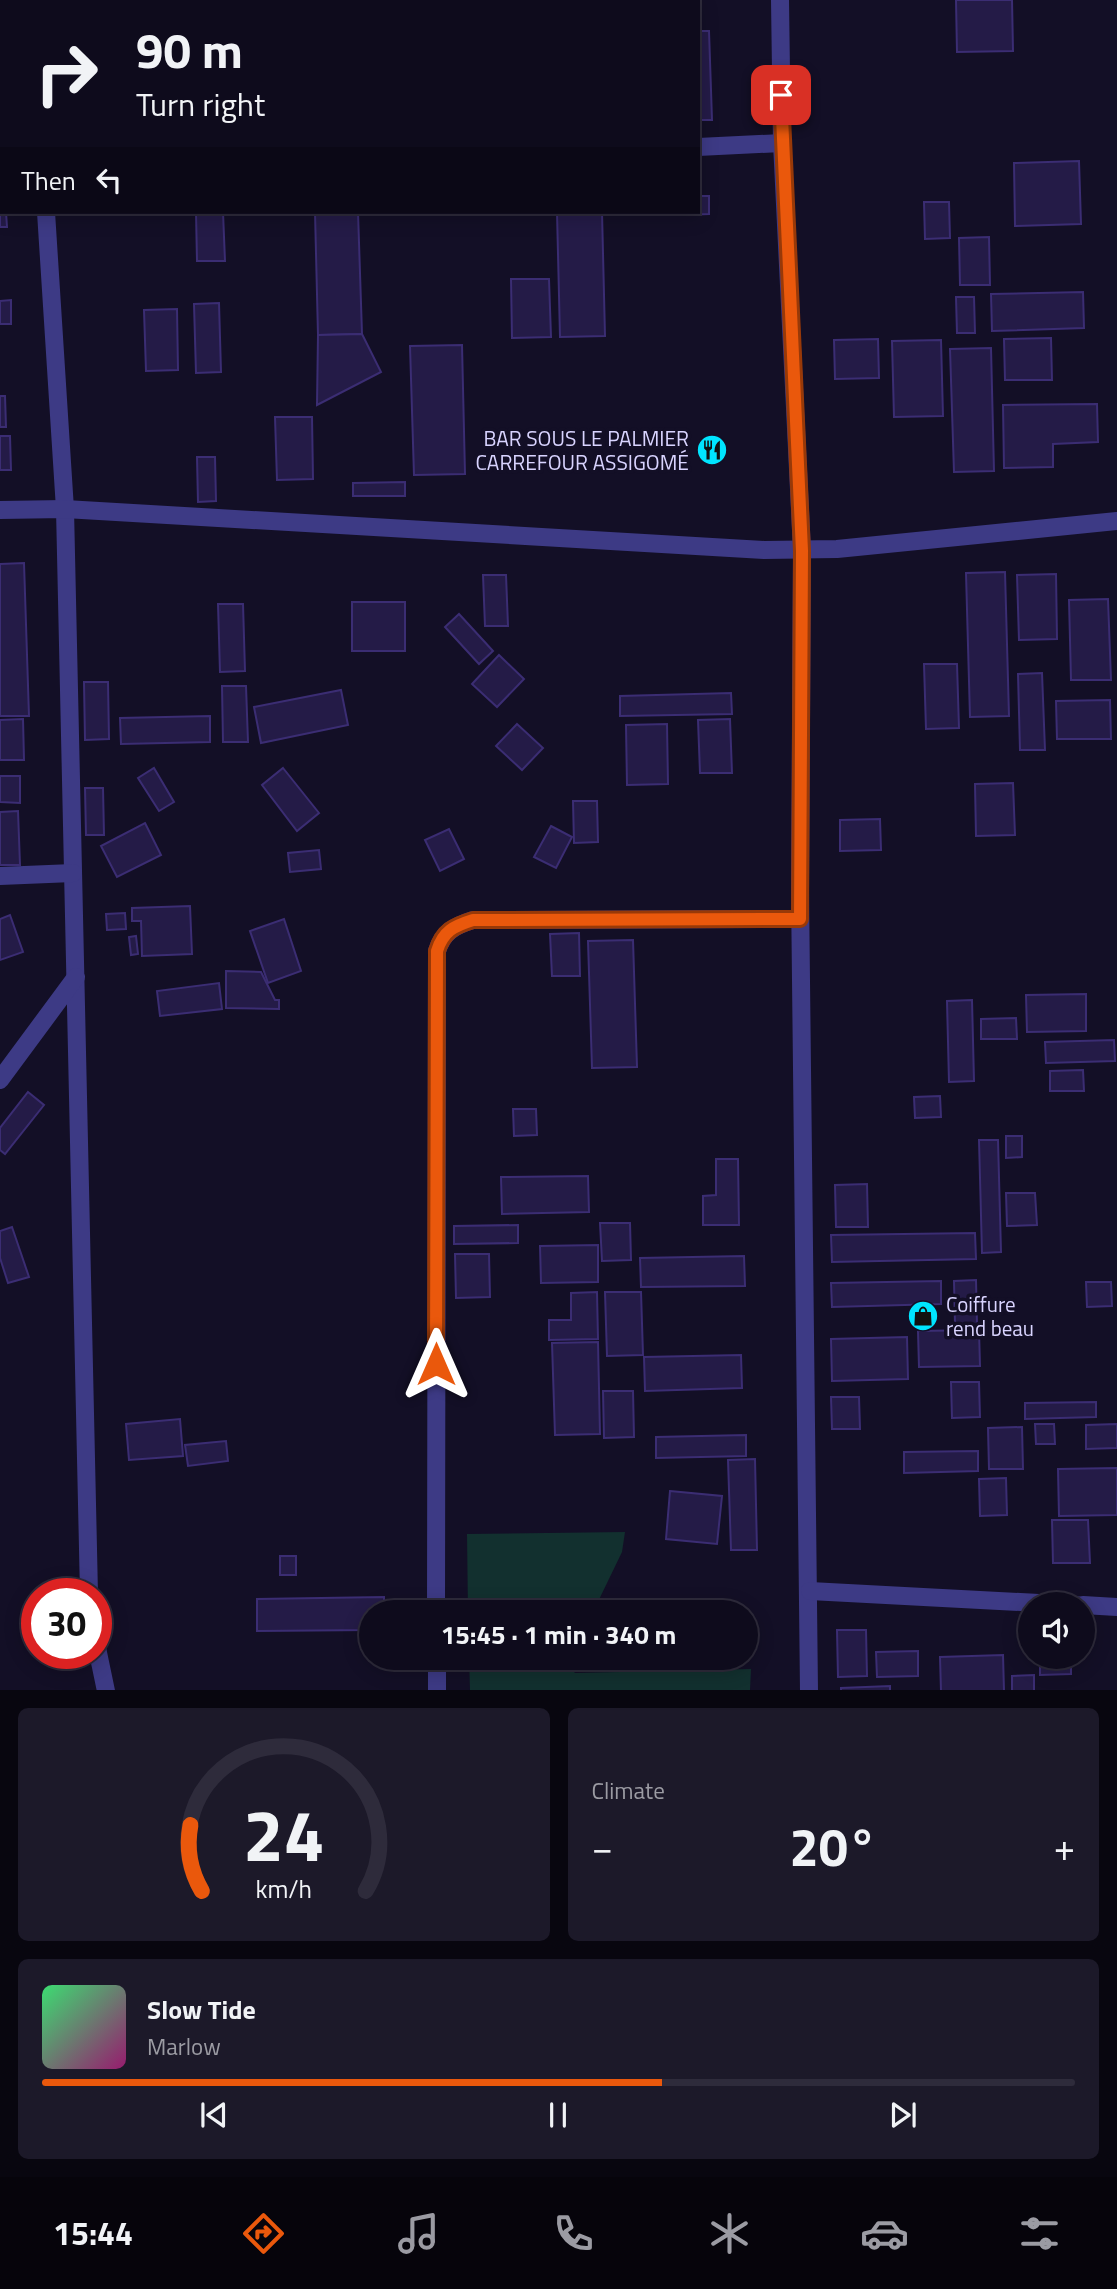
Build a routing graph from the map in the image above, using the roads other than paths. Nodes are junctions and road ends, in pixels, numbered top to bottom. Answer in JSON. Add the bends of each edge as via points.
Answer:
{"nodes":[{"id":1,"x":780,"y":0,"type":"edge"},
{"id":2,"x":782,"y":143,"type":"junction"},
{"id":3,"x":700,"y":147,"type":"edge"},
{"id":4,"x":46,"y":214,"type":"edge"},
{"id":5,"x":65,"y":509,"type":"junction"},
{"id":6,"x":0,"y":510,"type":"edge"},
{"id":7,"x":1117,"y":521,"type":"edge"},
{"id":8,"x":802,"y":551,"type":"junction"},
{"id":9,"x":73,"y":873,"type":"junction"},
{"id":10,"x":0,"y":876,"type":"edge"},
{"id":11,"x":800,"y":919,"type":"junction"},
{"id":12,"x":76,"y":977,"type":"junction"},
{"id":13,"x":0,"y":1080,"type":"edge"},
{"id":14,"x":89,"y":1578,"type":"edge"},
{"id":15,"x":810,"y":1591,"type":"junction"},
{"id":16,"x":436,"y":1600,"type":"edge"},
{"id":17,"x":1018,"y":1602,"type":"edge"},
{"id":18,"x":1095,"y":1606,"type":"edge"},
{"id":19,"x":1117,"y":1607,"type":"edge"},
{"id":20,"x":102,"y":1669,"type":"edge"},
{"id":21,"x":437,"y":1670,"type":"edge"},
{"id":22,"x":106,"y":1690,"type":"edge"},
{"id":23,"x":437,"y":1690,"type":"edge"},
{"id":24,"x":810,"y":1690,"type":"edge"}],
"edges":[{"from":1,"to":2,"type":"street"},
{"from":2,"to":3,"type":"street"},
{"from":2,"to":8,"type":"street"},
{"from":4,"to":5,"type":"street"},
{"from":5,"to":6,"type":"street"},
{"from":5,"to":8,"type":"street"},
{"from":5,"to":9,"type":"street"},
{"from":7,"to":8,"type":"street"},
{"from":8,"to":11,"type":"street"},
{"from":9,"to":10,"type":"street"},
{"from":9,"to":12,"type":"street"},
{"from":11,"to":15,"type":"street"},
{"from":11,"to":16,"type":"street","via":[[473,920],[442,936],[437,951]]},
{"from":12,"to":13,"type":"street"},
{"from":12,"to":14,"type":"street"},
{"from":15,"to":17,"type":"street"},
{"from":15,"to":24,"type":"street"},
{"from":18,"to":19,"type":"street"},
{"from":20,"to":22,"type":"street"},
{"from":21,"to":23,"type":"street"}]}
